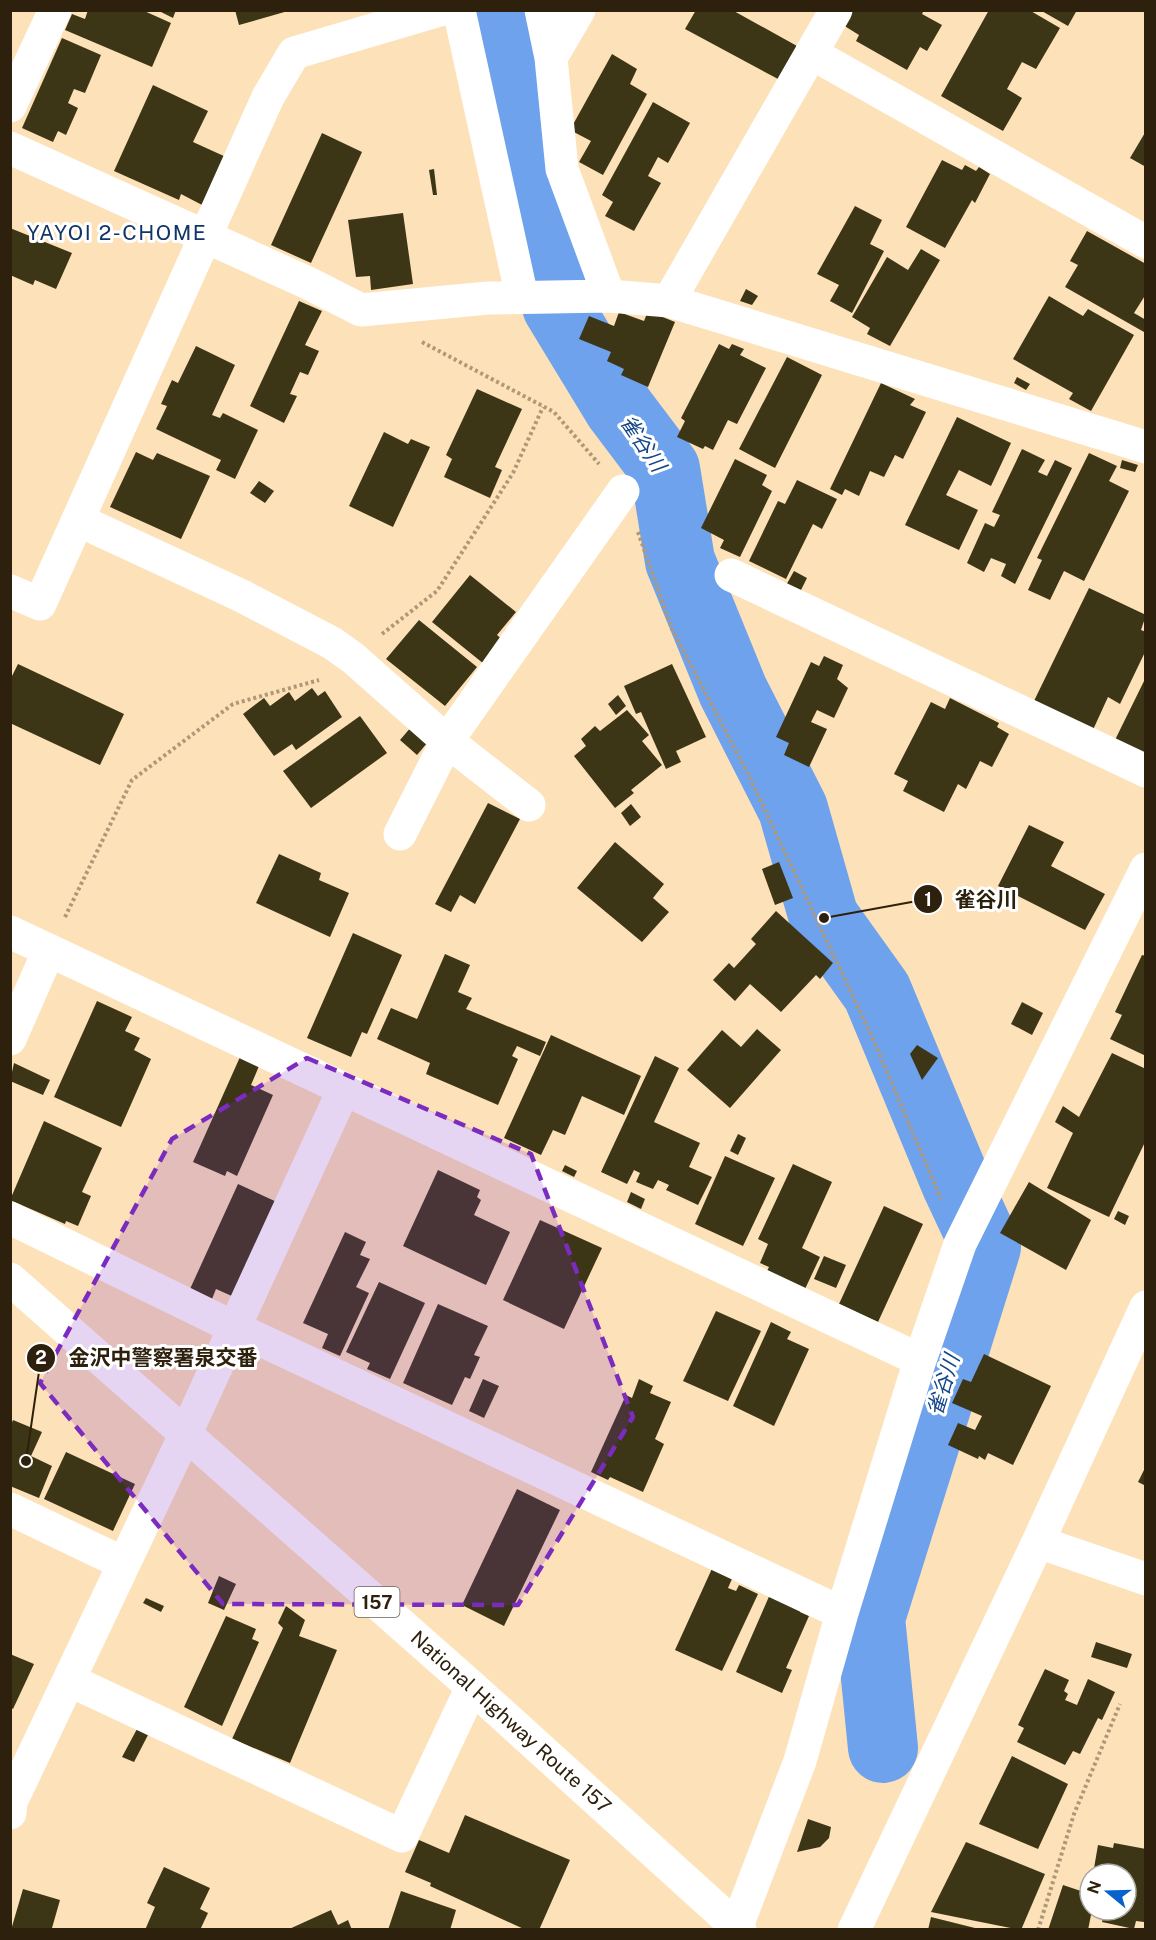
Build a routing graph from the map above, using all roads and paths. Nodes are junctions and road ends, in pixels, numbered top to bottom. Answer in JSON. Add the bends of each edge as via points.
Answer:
{"nodes":[{"id":1,"x":55,"y":10,"type":"edge"},
{"id":2,"x":440,"y":10,"type":"edge"},
{"id":3,"x":459,"y":10,"type":"edge"},
{"id":4,"x":541,"y":10,"type":"edge"},
{"id":5,"x":579,"y":10,"type":"edge"},
{"id":6,"x":836,"y":10,"type":"edge"},
{"id":7,"x":811,"y":53,"type":"junction"},
{"id":8,"x":551,"y":58,"type":"junction"},
{"id":9,"x":10,"y":106,"type":"edge"},
{"id":10,"x":10,"y":148,"type":"edge"},
{"id":11,"x":206,"y":236,"type":"junction"},
{"id":12,"x":1146,"y":242,"type":"edge"},
{"id":13,"x":609,"y":296,"type":"junction"},
{"id":14,"x":543,"y":297,"type":"junction"},
{"id":15,"x":669,"y":301,"type":"junction"},
{"id":16,"x":411,"y":337,"type":"dead end"},
{"id":17,"x":543,"y":407,"type":"junction"},
{"id":18,"x":1146,"y":447,"type":"edge"},
{"id":19,"x":623,"y":491,"type":"junction"},
{"id":20,"x":78,"y":520,"type":"junction"},
{"id":21,"x":731,"y":575,"type":"dead end"},
{"id":22,"x":10,"y":591,"type":"edge"},
{"id":23,"x":353,"y":658,"type":"junction"},
{"id":24,"x":447,"y":741,"type":"junction"},
{"id":25,"x":1146,"y":771,"type":"edge"},
{"id":26,"x":529,"y":804,"type":"dead end"},
{"id":27,"x":400,"y":834,"type":"dead end"},
{"id":28,"x":1146,"y":869,"type":"edge"},
{"id":29,"x":10,"y":932,"type":"edge"},
{"id":30,"x":49,"y":950,"type":"junction"},
{"id":31,"x":10,"y":1039,"type":"edge"},
{"id":32,"x":344,"y":1089,"type":"junction"},
{"id":33,"x":10,"y":1218,"type":"edge"},
{"id":34,"x":962,"y":1239,"type":"junction"},
{"id":35,"x":10,"y":1279,"type":"edge"},
{"id":36,"x":1146,"y":1307,"type":"edge"},
{"id":37,"x":233,"y":1327,"type":"junction"},
{"id":38,"x":920,"y":1360,"type":"junction"},
{"id":39,"x":186,"y":1433,"type":"junction"},
{"id":40,"x":10,"y":1509,"type":"edge"},
{"id":41,"x":1038,"y":1542,"type":"junction"},
{"id":42,"x":123,"y":1563,"type":"junction"},
{"id":43,"x":1146,"y":1579,"type":"edge"},
{"id":44,"x":842,"y":1613,"type":"junction"},
{"id":45,"x":69,"y":1680,"type":"junction"},
{"id":46,"x":472,"y":1687,"type":"junction"},
{"id":47,"x":1120,"y":1704,"type":"dead end"},
{"id":48,"x":10,"y":1813,"type":"edge"},
{"id":49,"x":739,"y":1928,"type":"edge"},
{"id":50,"x":854,"y":1929,"type":"edge"},
{"id":51,"x":1038,"y":1929,"type":"edge"}],
"edges":[{"from":1,"to":9,"type":"main road"},
{"from":2,"to":11,"type":"main road","via":[[294,53],[268,97]]},
{"from":3,"to":14,"type":"main road"},
{"from":4,"to":8,"type":"main road"},
{"from":5,"to":8,"type":"main road"},
{"from":6,"to":7,"type":"main road"},
{"from":7,"to":12,"type":"main road"},
{"from":7,"to":15,"type":"main road"},
{"from":8,"to":13,"type":"main road","via":[[562,169]]},
{"from":10,"to":11,"type":"main road"},
{"from":11,"to":14,"type":"main road","via":[[361,310]]},
{"from":11,"to":20,"type":"main road"},
{"from":13,"to":14,"type":"main road"},
{"from":13,"to":15,"type":"main road"},
{"from":15,"to":18,"type":"main road"},
{"from":16,"to":17,"type":"path"},
{"from":17,"to":19,"type":"path","via":[[554,412]]},
{"from":17,"to":23,"type":"path","via":[[513,473],[437,591]]},
{"from":19,"to":24,"type":"main road"},
{"from":19,"to":34,"type":"path","via":[[672,629],[747,772]]},
{"from":20,"to":22,"type":"main road","via":[[40,604]]},
{"from":20,"to":23,"type":"main road","via":[[242,596]]},
{"from":21,"to":25,"type":"main road"},
{"from":23,"to":24,"type":"main road"},
{"from":23,"to":30,"type":"path","via":[[333,676],[233,704],[132,780]]},
{"from":24,"to":26,"type":"main road"},
{"from":24,"to":27,"type":"main road"},
{"from":28,"to":34,"type":"main road"},
{"from":29,"to":30,"type":"main road"},
{"from":30,"to":31,"type":"main road"},
{"from":30,"to":32,"type":"main road"},
{"from":32,"to":37,"type":"main road"},
{"from":32,"to":38,"type":"main road"},
{"from":33,"to":37,"type":"main road"},
{"from":34,"to":38,"type":"main road"},
{"from":35,"to":39,"type":"main road","name":"National Highway Route 157","number":"157"},
{"from":36,"to":41,"type":"main road"},
{"from":37,"to":39,"type":"main road"},
{"from":37,"to":44,"type":"main road"},
{"from":38,"to":44,"type":"main road"},
{"from":39,"to":42,"type":"main road"},
{"from":39,"to":46,"type":"main road","name":"National Highway Route 157","number":"157"},
{"from":40,"to":42,"type":"main road"},
{"from":41,"to":43,"type":"main road"},
{"from":41,"to":50,"type":"main road"},
{"from":42,"to":45,"type":"main road"},
{"from":44,"to":49,"type":"main road","via":[[800,1761]]},
{"from":45,"to":46,"type":"main road","via":[[402,1836]]},
{"from":45,"to":48,"type":"main road","via":[[11,1802]]},
{"from":46,"to":49,"type":"main road","name":"National Highway Route 157","number":"157"},
{"from":47,"to":51,"type":"path","via":[[1074,1814]]}]}
